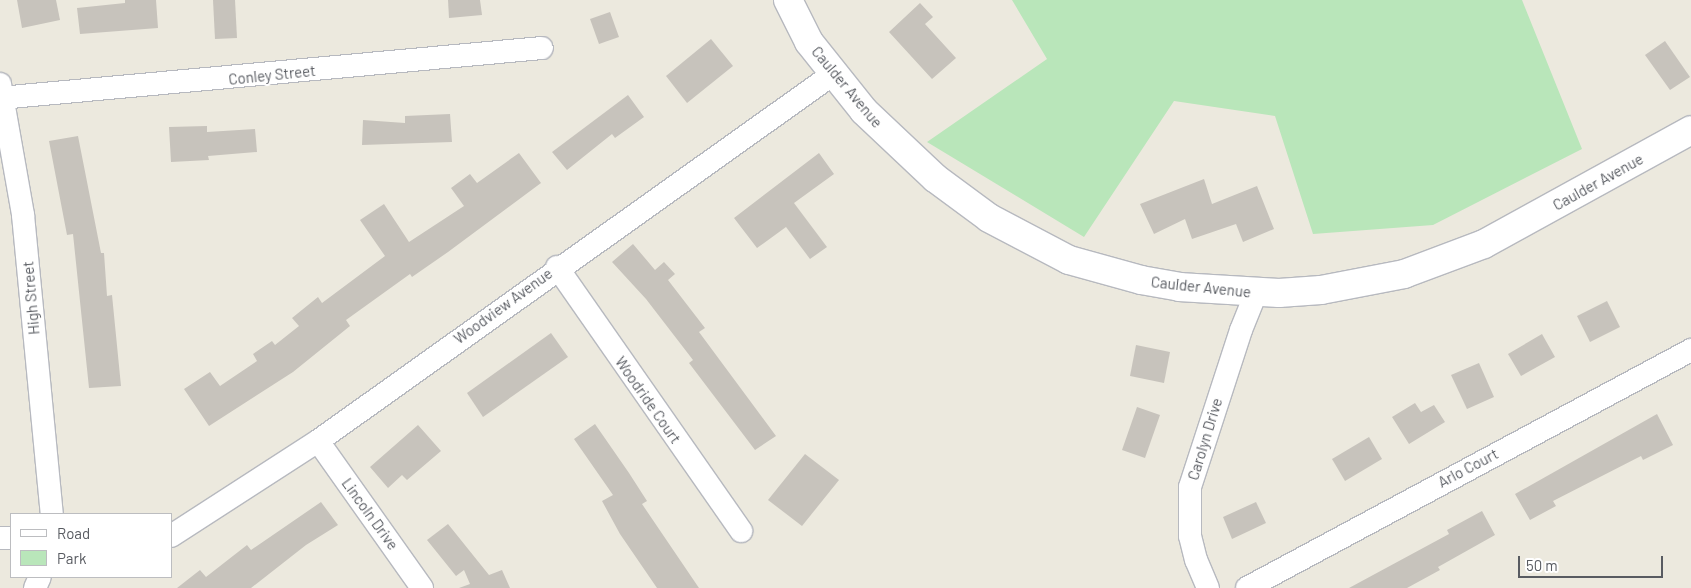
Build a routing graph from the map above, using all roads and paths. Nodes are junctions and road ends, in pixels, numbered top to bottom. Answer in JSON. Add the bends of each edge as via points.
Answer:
{"nodes":[{"id":1,"x":788,"y":0,"type":"edge"},
{"id":2,"x":542,"y":48,"type":"dead end"},
{"id":3,"x":833,"y":74,"type":"junction"},
{"id":4,"x":1,"y":93,"type":"edge"},
{"id":5,"x":1691,"y":130,"type":"edge"},
{"id":6,"x":557,"y":267,"type":"junction"},
{"id":7,"x":1256,"y":293,"type":"junction"},
{"id":8,"x":1691,"y":350,"type":"edge"},
{"id":9,"x":318,"y":440,"type":"junction"},
{"id":10,"x":52,"y":513,"type":"edge"},
{"id":11,"x":741,"y":531,"type":"dead end"},
{"id":12,"x":172,"y":535,"type":"edge"},
{"id":13,"x":422,"y":588,"type":"edge"},
{"id":14,"x":1208,"y":588,"type":"edge"},
{"id":15,"x":1247,"y":588,"type":"edge"}],
"edges":[{"from":1,"to":3,"type":"street","name":"Caulder Avenue","via":[[809,42]]},
{"from":2,"to":4,"type":"street","name":"Conley Street"},
{"from":3,"to":6,"type":"street","name":"Woodview Avenue"},
{"from":3,"to":7,"type":"street","name":"Caulder Avenue","via":[[898,146],[935,178],[989,218],[1035,244],[1069,260],[1141,280]]},
{"from":4,"to":10,"type":"street","name":"High Street","via":[[23,215]]},
{"from":5,"to":7,"type":"street","name":"Caulder Avenue","via":[[1522,225],[1445,260],[1363,283],[1321,290]]},
{"from":6,"to":9,"type":"street","name":"Woodview Avenue"},
{"from":6,"to":11,"type":"street","name":"Woodride Court"},
{"from":7,"to":14,"type":"street","name":"Carolyn Drive","via":[[1240,330],[1190,487],[1190,536]]},
{"from":8,"to":15,"type":"street","name":"Arlo Court"},
{"from":9,"to":12,"type":"street","name":"Woodview Avenue"},
{"from":9,"to":13,"type":"street","name":"Lincoln Drive"}]}
